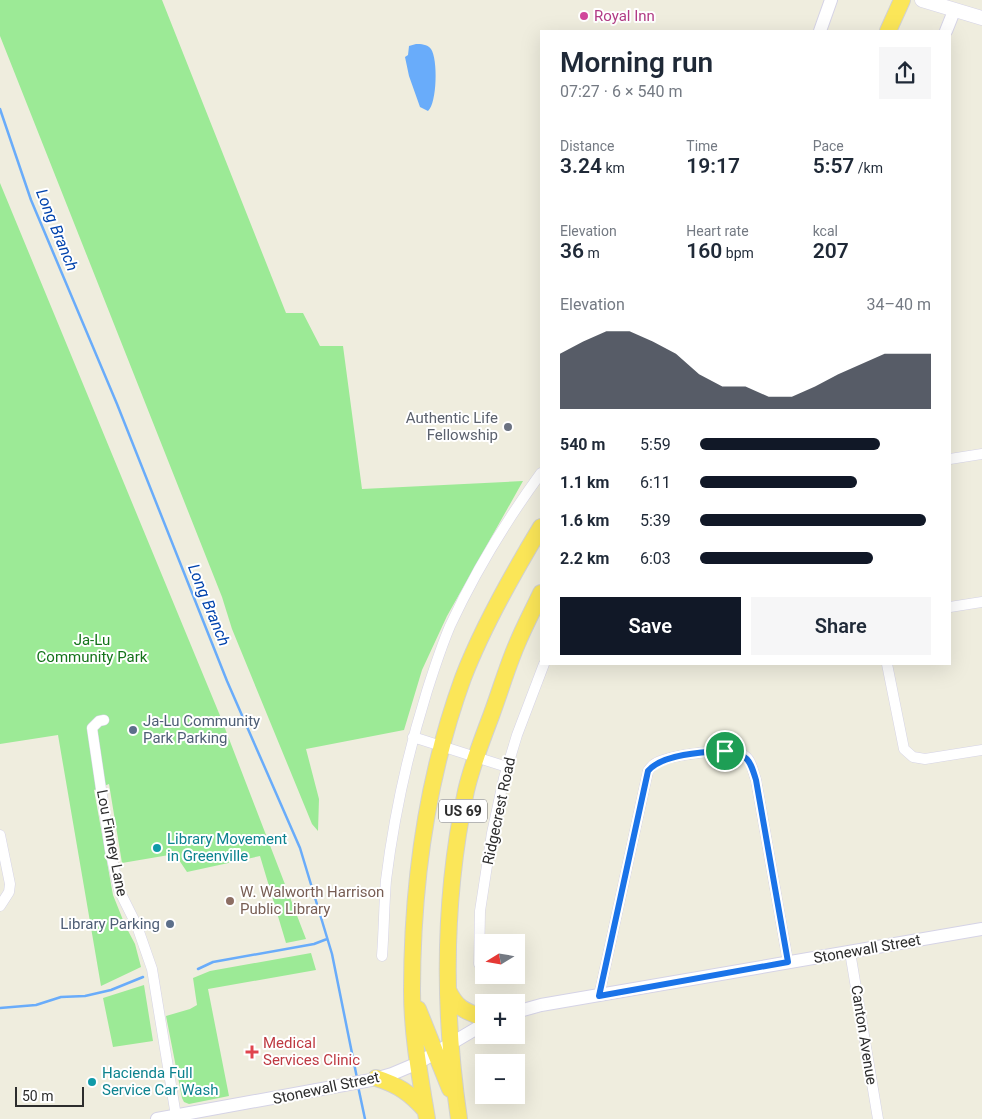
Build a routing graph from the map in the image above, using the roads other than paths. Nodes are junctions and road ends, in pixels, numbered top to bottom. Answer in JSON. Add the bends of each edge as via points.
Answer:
{"nodes":[{"id":1,"x":830,"y":0,"type":"edge"},
{"id":2,"x":902,"y":0,"type":"edge"},
{"id":3,"x":922,"y":0,"type":"edge"},
{"id":4,"x":954,"y":11,"type":"junction"},
{"id":5,"x":982,"y":18,"type":"edge"},
{"id":6,"x":820,"y":30,"type":"edge"},
{"id":7,"x":888,"y":30,"type":"edge"},
{"id":8,"x":946,"y":30,"type":"edge"},
{"id":9,"x":982,"y":454,"type":"edge"},
{"id":10,"x":951,"y":459,"type":"edge"},
{"id":11,"x":540,"y":474,"type":"edge"},
{"id":12,"x":540,"y":529,"type":"edge"},
{"id":13,"x":540,"y":595,"type":"edge"},
{"id":14,"x":982,"y":602,"type":"edge"},
{"id":15,"x":951,"y":607,"type":"edge"},
{"id":16,"x":544,"y":665,"type":"edge"},
{"id":17,"x":887,"y":665,"type":"edge"},
{"id":18,"x":104,"y":720,"type":"dead end"},
{"id":19,"x":413,"y":737,"type":"junction"},
{"id":20,"x":441,"y":746,"type":"junction"},
{"id":21,"x":982,"y":750,"type":"edge"},
{"id":22,"x":476,"y":758,"type":"junction"},
{"id":23,"x":507,"y":767,"type":"junction"},
{"id":24,"x":0,"y":835,"type":"edge"},
{"id":25,"x":0,"y":906,"type":"edge"},
{"id":26,"x":982,"y":929,"type":"edge"},
{"id":27,"x":480,"y":934,"type":"edge"},
{"id":28,"x":850,"y":952,"type":"junction"},
{"id":29,"x":382,"y":956,"type":"dead end"},
{"id":30,"x":788,"y":962,"type":"junction"},
{"id":31,"x":448,"y":989,"type":"junction"},
{"id":32,"x":412,"y":992,"type":"junction"},
{"id":33,"x":599,"y":996,"type":"junction"},
{"id":34,"x":525,"y":1009,"type":"edge"},
{"id":35,"x":475,"y":1015,"type":"edge"},
{"id":36,"x":475,"y":1029,"type":"edge"},
{"id":37,"x":450,"y":1043,"type":"junction"},
{"id":38,"x":435,"y":1052,"type":"junction"},
{"id":39,"x":418,"y":1063,"type":"junction"},
{"id":40,"x":373,"y":1079,"type":"junction"},
{"id":41,"x":458,"y":1112,"type":"edge"},
{"id":42,"x":426,"y":1115,"type":"edge"},
{"id":43,"x":176,"y":1116,"type":"junction"},
{"id":44,"x":157,"y":1119,"type":"edge"},
{"id":45,"x":878,"y":1119,"type":"edge"}],
"edges":[{"from":1,"to":6,"type":"street"},
{"from":2,"to":7,"type":"highway"},
{"from":3,"to":4,"type":"main road"},
{"from":4,"to":5,"type":"main road"},
{"from":4,"to":8,"type":"street"},
{"from":9,"to":10,"type":"street"},
{"from":11,"to":19,"type":"street","via":[[505,526],[449,628]]},
{"from":12,"to":20,"type":"highway","number":"US 69","via":[[477,645]]},
{"from":13,"to":22,"type":"highway","number":"US 69","via":[[516,645]]},
{"from":14,"to":15,"type":"street"},
{"from":16,"to":23,"type":"street","name":"Ridgecrest Road"},
{"from":17,"to":21,"type":"street","via":[[900,732],[908,754],[918,760]]},
{"from":18,"to":43,"type":"street","name":"Lou Finney Lane","via":[[92,728],[110,852],[121,898],[137,926],[152,969]]},
{"from":19,"to":20,"type":"street"},
{"from":19,"to":29,"type":"street","via":[[387,877]]},
{"from":20,"to":22,"type":"street"},
{"from":20,"to":32,"type":"highway","number":"US 69","via":[[418,872]]},
{"from":22,"to":23,"type":"street"},
{"from":22,"to":31,"type":"highway","number":"US 69","via":[[456,847],[449,908]]},
{"from":23,"to":27,"type":"street","name":"Ridgecrest Road","via":[[492,833]]},
{"from":24,"to":25,"type":"street","via":[[10,884]]},
{"from":26,"to":28,"type":"street","name":"Stonewall Street"},
{"from":28,"to":30,"type":"street","name":"Stonewall Street"},
{"from":28,"to":45,"type":"street","name":"Canton Avenue"},
{"from":30,"to":33,"type":"street","name":"Stonewall Street"},
{"from":30,"to":33,"type":"street","via":[[750,761],[734,752],[706,752],[657,762],[648,771]]},
{"from":31,"to":35,"type":"highway","via":[[454,1002]]},
{"from":31,"to":37,"type":"highway","number":"US 69"},
{"from":32,"to":38,"type":"highway"},
{"from":32,"to":39,"type":"highway","number":"US 69"},
{"from":33,"to":34,"type":"street","name":"Stonewall Street"},
{"from":36,"to":37,"type":"street","name":"Stonewall Street"},
{"from":37,"to":38,"type":"street","name":"Stonewall Street"},
{"from":37,"to":41,"type":"highway","number":"US 69"},
{"from":38,"to":39,"type":"street","name":"Stonewall Street"},
{"from":38,"to":41,"type":"highway"},
{"from":39,"to":40,"type":"street","name":"Stonewall Street"},
{"from":39,"to":42,"type":"highway","number":"US 69"},
{"from":40,"to":42,"type":"highway","via":[[392,1083],[409,1093]]},
{"from":40,"to":43,"type":"street","name":"Stonewall Street"},
{"from":43,"to":44,"type":"street","name":"Stonewall Street"}]}
